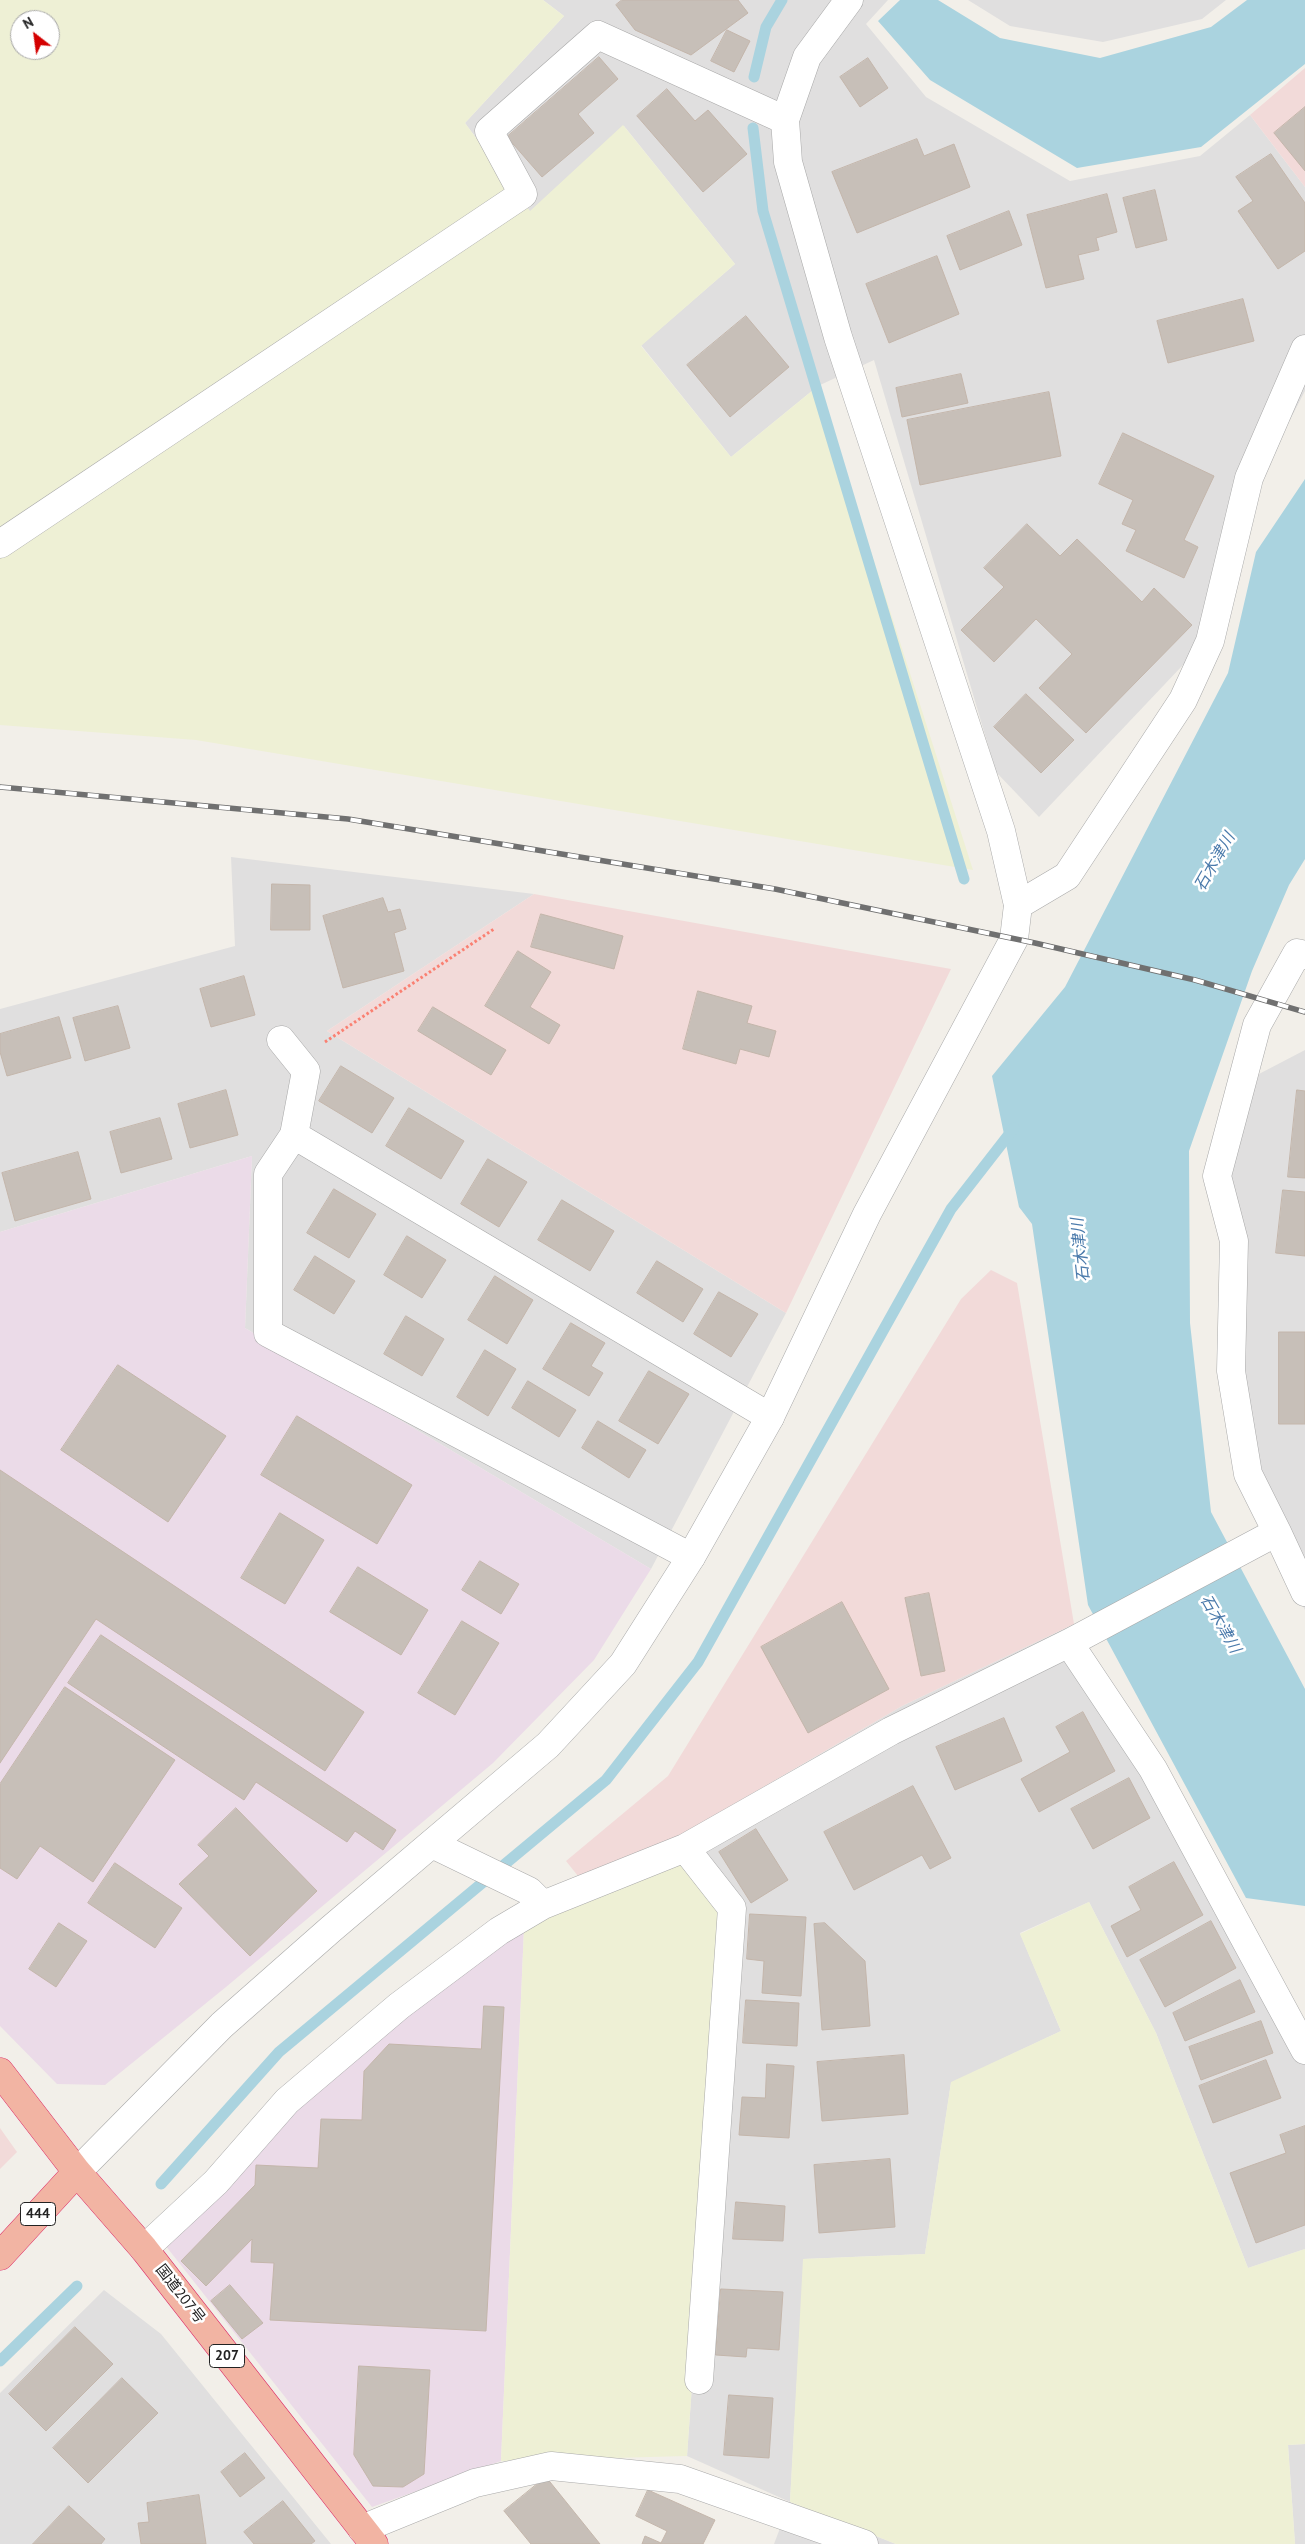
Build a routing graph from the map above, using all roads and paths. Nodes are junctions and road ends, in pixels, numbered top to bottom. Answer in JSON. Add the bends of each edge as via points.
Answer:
{"nodes":[{"id":1,"x":849,"y":0,"type":"edge"},
{"id":2,"x":785,"y":120,"type":"junction"},
{"id":3,"x":1305,"y":349,"type":"edge"},
{"id":4,"x":0,"y":544,"type":"edge"},
{"id":5,"x":1018,"y":905,"type":"junction"},
{"id":6,"x":494,"y":929,"type":"dead end"},
{"id":7,"x":1305,"y":955,"type":"edge"},
{"id":8,"x":281,"y":1040,"type":"dead end"},
{"id":9,"x":306,"y":1071,"type":"junction"},
{"id":10,"x":294,"y":1135,"type":"junction"},
{"id":11,"x":770,"y":1417,"type":"junction"},
{"id":12,"x":1277,"y":1532,"type":"junction"},
{"id":13,"x":691,"y":1557,"type":"junction"},
{"id":14,"x":1305,"y":1592,"type":"edge"},
{"id":15,"x":1076,"y":1639,"type":"junction"},
{"id":16,"x":685,"y":1848,"type":"junction"},
{"id":17,"x":444,"y":1849,"type":"junction"},
{"id":18,"x":536,"y":1898,"type":"junction"},
{"id":19,"x":1305,"y":2050,"type":"edge"},
{"id":20,"x":0,"y":2072,"type":"edge"},
{"id":21,"x":76,"y":2172,"type":"junction"},
{"id":22,"x":144,"y":2249,"type":"junction"},
{"id":23,"x":0,"y":2256,"type":"edge"},
{"id":24,"x":699,"y":2380,"type":"dead end"},
{"id":25,"x":368,"y":2537,"type":"edge"},
{"id":26,"x":864,"y":2544,"type":"edge"}],
"edges":[{"from":1,"to":2,"type":"street","via":[[807,57]]},
{"from":2,"to":4,"type":"street","via":[[598,35],[489,131],[523,194]]},
{"from":2,"to":5,"type":"street","via":[[788,162],[838,337],[1001,831]]},
{"from":3,"to":5,"type":"street","via":[[1249,478],[1210,642],[1183,700],[1067,876]]},
{"from":5,"to":11,"type":"street","via":[[1014,939],[867,1214]]},
{"from":6,"to":9,"type":"path","via":[[318,1046]]},
{"from":7,"to":12,"type":"street","via":[[1297,953],[1257,1025],[1217,1176],[1234,1241],[1231,1371],[1248,1474]]},
{"from":8,"to":9,"type":"street"},
{"from":9,"to":10,"type":"street"},
{"from":10,"to":11,"type":"street"},
{"from":10,"to":13,"type":"street","via":[[268,1174],[268,1333]]},
{"from":11,"to":13,"type":"street"},
{"from":12,"to":14,"type":"street"},
{"from":12,"to":15,"type":"street"},
{"from":13,"to":17,"type":"street","via":[[623,1664]]},
{"from":15,"to":16,"type":"street","via":[[891,1731]]},
{"from":15,"to":19,"type":"street","via":[[1153,1769]]},
{"from":16,"to":18,"type":"street"},
{"from":16,"to":24,"type":"street","via":[[732,1908]]},
{"from":17,"to":18,"type":"street"},
{"from":17,"to":21,"type":"street","via":[[330,1929],[222,2025]]},
{"from":18,"to":22,"type":"street","via":[[499,1931],[399,2006],[287,2101],[216,2182]]},
{"from":20,"to":21,"type":"highway","name":"国道207号","number":"207"},
{"from":21,"to":22,"type":"highway","name":"国道207号","number":"207"},
{"from":21,"to":23,"type":"highway","number":"444"},
{"from":22,"to":25,"type":"highway","name":"国道207号","number":"207"},
{"from":25,"to":26,"type":"street","via":[[475,2483],[551,2466],[680,2479]]}]}
